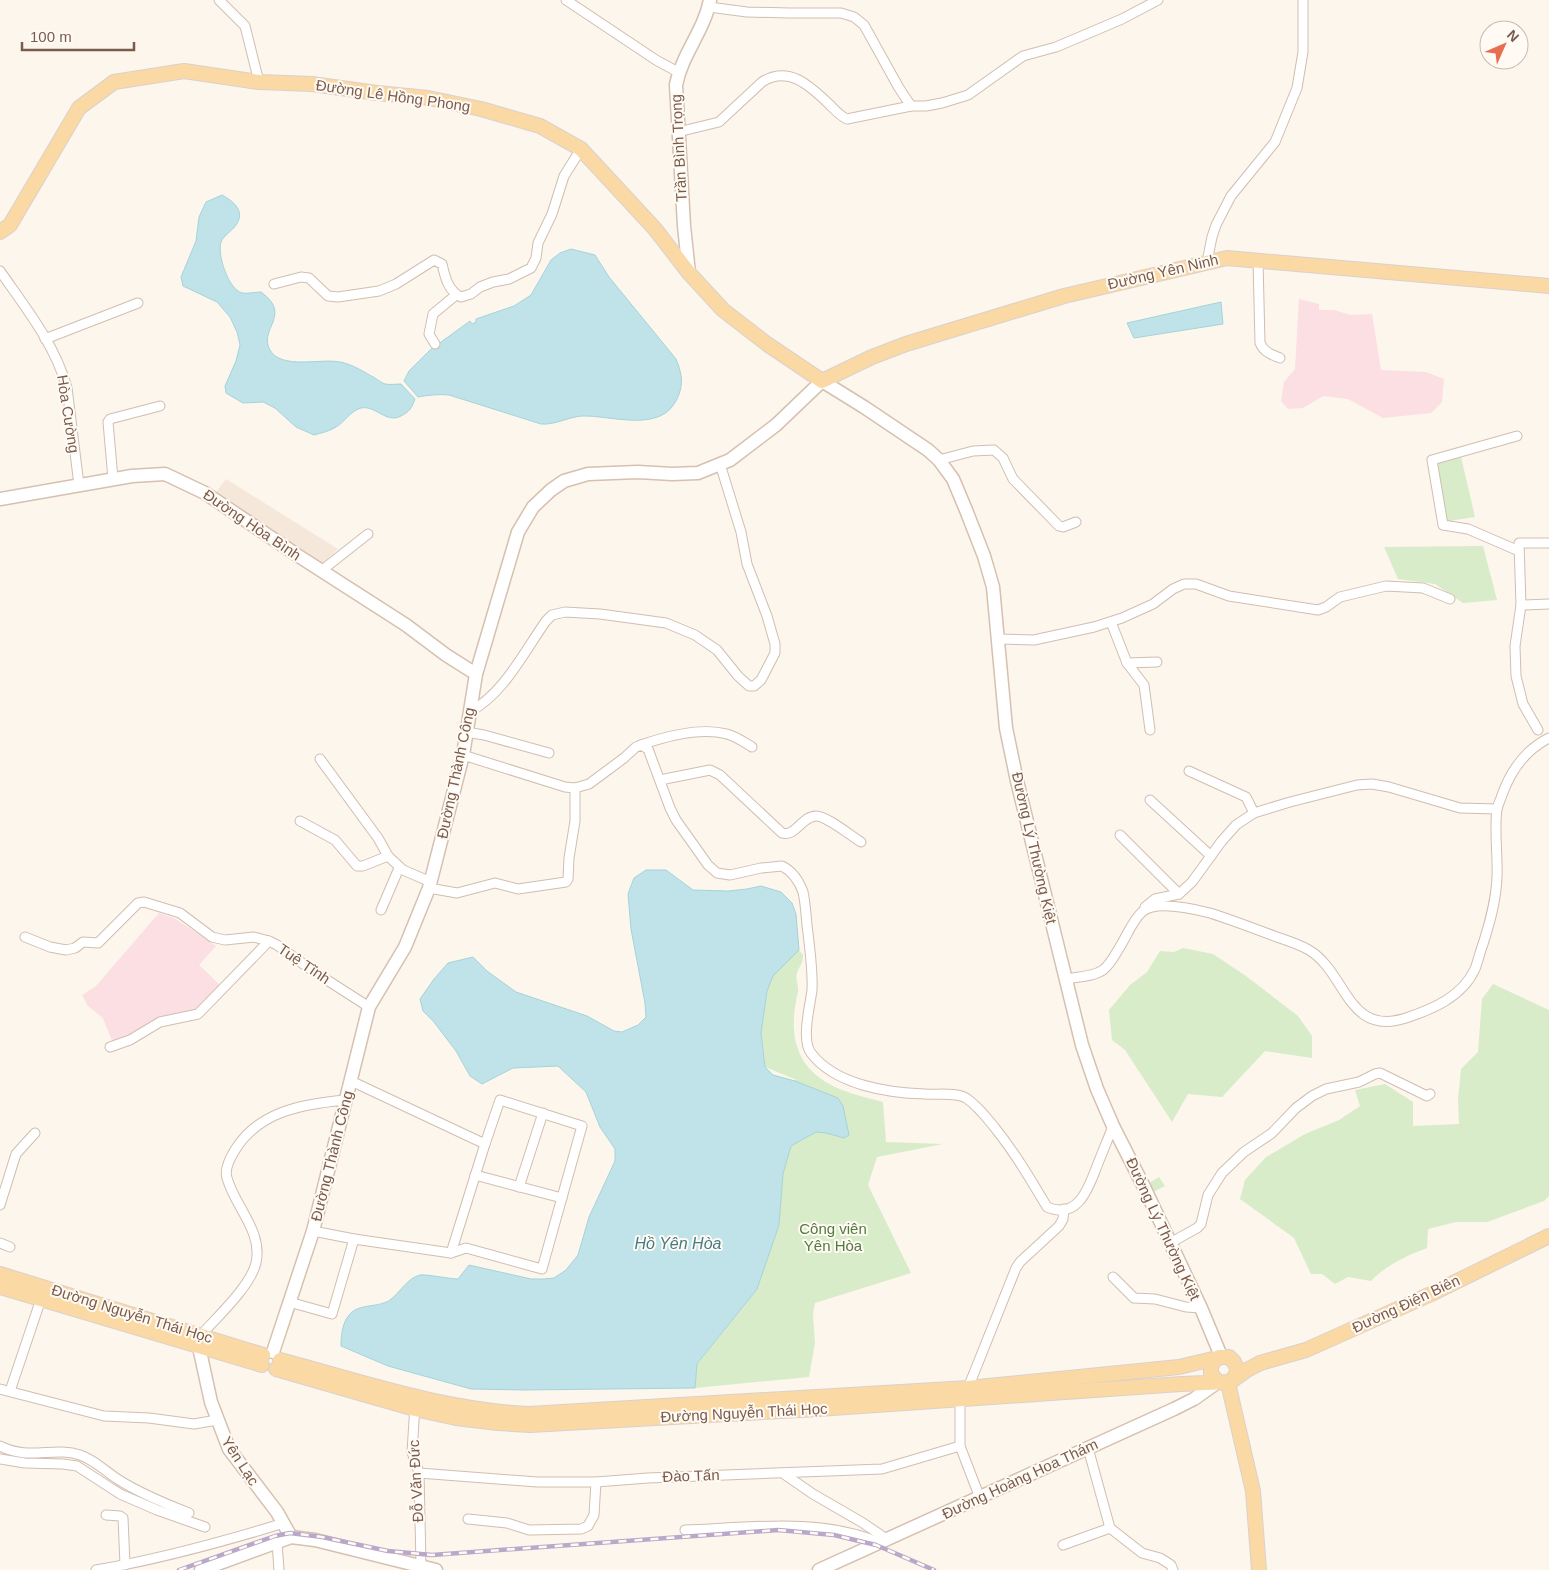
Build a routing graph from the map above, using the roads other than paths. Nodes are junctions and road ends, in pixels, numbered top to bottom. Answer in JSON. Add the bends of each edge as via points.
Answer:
{"nodes":[{"id":1,"x":219,"y":0,"type":"edge"},
{"id":2,"x":566,"y":0,"type":"edge"},
{"id":3,"x":1158,"y":0,"type":"edge"},
{"id":4,"x":1303,"y":0,"type":"edge"},
{"id":5,"x":710,"y":4,"type":"edge"},
{"id":6,"x":678,"y":72,"type":"junction"},
{"id":7,"x":259,"y":82,"type":"junction"},
{"id":8,"x":911,"y":106,"type":"junction"},
{"id":9,"x":678,"y":132,"type":"junction"},
{"id":10,"x":580,"y":149,"type":"junction"},
{"id":11,"x":0,"y":232,"type":"edge"},
{"id":12,"x":1258,"y":260,"type":"junction"},
{"id":13,"x":1208,"y":262,"type":"junction"},
{"id":14,"x":0,"y":271,"type":"edge"},
{"id":15,"x":689,"y":273,"type":"junction"},
{"id":16,"x":274,"y":284,"type":"dead end"},
{"id":17,"x":1549,"y":286,"type":"edge"},
{"id":18,"x":456,"y":295,"type":"junction"},
{"id":19,"x":138,"y":303,"type":"dead end"},
{"id":20,"x":46,"y":339,"type":"junction"},
{"id":21,"x":435,"y":344,"type":"dead end"},
{"id":22,"x":1280,"y":358,"type":"dead end"},
{"id":23,"x":822,"y":381,"type":"junction"},
{"id":24,"x":160,"y":406,"type":"dead end"},
{"id":25,"x":1517,"y":436,"type":"dead end"},
{"id":26,"x":940,"y":460,"type":"junction"},
{"id":27,"x":720,"y":464,"type":"junction"},
{"id":28,"x":113,"y":479,"type":"junction"},
{"id":29,"x":79,"y":485,"type":"junction"},
{"id":30,"x":0,"y":499,"type":"edge"},
{"id":31,"x":1076,"y":522,"type":"dead end"},
{"id":32,"x":368,"y":534,"type":"dead end"},
{"id":33,"x":1549,"y":543,"type":"edge"},
{"id":34,"x":1519,"y":551,"type":"junction"},
{"id":35,"x":321,"y":570,"type":"junction"},
{"id":36,"x":1450,"y":598,"type":"dead end"},
{"id":37,"x":1549,"y":604,"type":"edge"},
{"id":38,"x":1521,"y":605,"type":"junction"},
{"id":39,"x":1111,"y":622,"type":"junction"},
{"id":40,"x":999,"y":639,"type":"junction"},
{"id":41,"x":1157,"y":662,"type":"dead end"},
{"id":42,"x":1127,"y":663,"type":"junction"},
{"id":43,"x":476,"y":674,"type":"junction"},
{"id":44,"x":469,"y":712,"type":"junction"},
{"id":45,"x":1150,"y":730,"type":"dead end"},
{"id":46,"x":1538,"y":730,"type":"dead end"},
{"id":47,"x":466,"y":732,"type":"junction"},
{"id":48,"x":1549,"y":738,"type":"edge"},
{"id":49,"x":641,"y":745,"type":"junction"},
{"id":50,"x":752,"y":747,"type":"dead end"},
{"id":51,"x":549,"y":753,"type":"dead end"},
{"id":52,"x":463,"y":755,"type":"junction"},
{"id":53,"x":320,"y":759,"type":"dead end"},
{"id":54,"x":1189,"y":771,"type":"dead end"},
{"id":55,"x":660,"y":780,"type":"junction"},
{"id":56,"x":575,"y":788,"type":"junction"},
{"id":57,"x":1150,"y":800,"type":"dead end"},
{"id":58,"x":1497,"y":809,"type":"junction"},
{"id":59,"x":1254,"y":813,"type":"junction"},
{"id":60,"x":300,"y":821,"type":"dead end"},
{"id":61,"x":1120,"y":835,"type":"dead end"},
{"id":62,"x":861,"y":842,"type":"dead end"},
{"id":63,"x":388,"y":856,"type":"junction"},
{"id":64,"x":1211,"y":856,"type":"junction"},
{"id":65,"x":399,"y":868,"type":"junction"},
{"id":66,"x":430,"y":885,"type":"junction"},
{"id":67,"x":1178,"y":894,"type":"junction"},
{"id":68,"x":381,"y":910,"type":"dead end"},
{"id":69,"x":1143,"y":911,"type":"junction"},
{"id":70,"x":26,"y":938,"type":"dead end"},
{"id":71,"x":269,"y":941,"type":"junction"},
{"id":72,"x":1065,"y":979,"type":"junction"},
{"id":73,"x":369,"y":1007,"type":"junction"},
{"id":74,"x":110,"y":1047,"type":"dead end"},
{"id":75,"x":351,"y":1081,"type":"junction"},
{"id":76,"x":1430,"y":1094,"type":"dead end"},
{"id":77,"x":345,"y":1100,"type":"junction"},
{"id":78,"x":543,"y":1113,"type":"junction"},
{"id":79,"x":1113,"y":1126,"type":"junction"},
{"id":80,"x":35,"y":1133,"type":"dead end"},
{"id":81,"x":485,"y":1144,"type":"junction"},
{"id":82,"x":475,"y":1175,"type":"junction"},
{"id":83,"x":519,"y":1187,"type":"junction"},
{"id":84,"x":562,"y":1198,"type":"junction"},
{"id":85,"x":0,"y":1205,"type":"edge"},
{"id":86,"x":1064,"y":1209,"type":"junction"},
{"id":87,"x":313,"y":1231,"type":"junction"},
{"id":88,"x":1549,"y":1236,"type":"edge"},
{"id":89,"x":354,"y":1240,"type":"junction"},
{"id":90,"x":0,"y":1243,"type":"edge"},
{"id":91,"x":1170,"y":1243,"type":"junction"},
{"id":92,"x":10,"y":1247,"type":"dead end"},
{"id":93,"x":451,"y":1253,"type":"junction"},
{"id":94,"x":0,"y":1274,"type":"edge"},
{"id":95,"x":1113,"y":1277,"type":"dead end"},
{"id":96,"x":0,"y":1287,"type":"edge"},
{"id":97,"x":43,"y":1294,"type":"junction"},
{"id":98,"x":289,"y":1302,"type":"junction"},
{"id":99,"x":1201,"y":1308,"type":"junction"},
{"id":100,"x":200,"y":1341,"type":"junction"},
{"id":101,"x":1223,"y":1357,"type":"junction"},
{"id":102,"x":271,"y":1360,"type":"junction"},
{"id":103,"x":1260,"y":1363,"type":"junction"},
{"id":104,"x":1226,"y":1382,"type":"junction"},
{"id":105,"x":0,"y":1389,"type":"edge"},
{"id":106,"x":10,"y":1391,"type":"junction"},
{"id":107,"x":964,"y":1394,"type":"junction"},
{"id":108,"x":416,"y":1403,"type":"junction"},
{"id":109,"x":217,"y":1420,"type":"junction"},
{"id":110,"x":0,"y":1446,"type":"edge"},
{"id":111,"x":960,"y":1446,"type":"junction"},
{"id":112,"x":1088,"y":1448,"type":"junction"},
{"id":113,"x":0,"y":1458,"type":"edge"},
{"id":114,"x":418,"y":1473,"type":"junction"},
{"id":115,"x":784,"y":1474,"type":"junction"},
{"id":116,"x":596,"y":1482,"type":"junction"},
{"id":117,"x":980,"y":1498,"type":"junction"},
{"id":118,"x":190,"y":1513,"type":"dead end"},
{"id":119,"x":106,"y":1515,"type":"dead end"},
{"id":120,"x":468,"y":1519,"type":"dead end"},
{"id":121,"x":284,"y":1523,"type":"junction"},
{"id":122,"x":204,"y":1527,"type":"dead end"},
{"id":123,"x":1110,"y":1528,"type":"junction"},
{"id":124,"x":685,"y":1530,"type":"dead end"},
{"id":125,"x":291,"y":1537,"type":"junction"},
{"id":126,"x":277,"y":1542,"type":"junction"},
{"id":127,"x":884,"y":1542,"type":"junction"},
{"id":128,"x":1063,"y":1545,"type":"dead end"},
{"id":129,"x":125,"y":1565,"type":"junction"},
{"id":130,"x":421,"y":1565,"type":"junction"},
{"id":131,"x":96,"y":1570,"type":"edge"},
{"id":132,"x":201,"y":1570,"type":"edge"},
{"id":133,"x":279,"y":1570,"type":"edge"},
{"id":134,"x":436,"y":1570,"type":"edge"},
{"id":135,"x":819,"y":1570,"type":"edge"},
{"id":136,"x":1173,"y":1570,"type":"edge"},
{"id":137,"x":1259,"y":1570,"type":"edge"}],
"edges":[{"from":1,"to":7,"type":"street","via":[[245,26]]},
{"from":2,"to":6,"type":"street"},
{"from":3,"to":8,"type":"street","via":[[1082,36],[1023,56],[968,94],[942,103]]},
{"from":4,"to":13,"type":"street","via":[[1303,52],[1297,88],[1275,142],[1231,196],[1216,225]]},
{"from":5,"to":6,"type":"main road","name":"Trần Bình Trọng"},
{"from":5,"to":8,"type":"street","via":[[781,13],[841,13],[854,17],[864,25]]},
{"from":6,"to":9,"type":"main road","name":"Trần Bình Trọng"},
{"from":7,"to":10,"type":"main road","name":"Đường Lê Hồng Phong","via":[[312,84],[481,109],[540,126]]},
{"from":7,"to":11,"type":"main road","name":"Đường Lê Hồng Phong","via":[[184,71],[114,82],[79,108],[10,224]]},
{"from":8,"to":9,"type":"street","via":[[847,119],[803,82],[782,75],[762,82],[719,122]]},
{"from":9,"to":15,"type":"main road","name":"Trần Bình Trọng"},
{"from":10,"to":15,"type":"main road","name":"Đường Lê Hồng Phong","via":[[655,229]]},
{"from":10,"to":18,"type":"street","via":[[564,176],[531,268],[480,287],[471,294]]},
{"from":12,"to":13,"type":"main road","name":"Đường Yên Ninh","via":[[1226,258]]},
{"from":12,"to":17,"type":"main road","name":"Đường Yên Ninh"},
{"from":12,"to":22,"type":"street","via":[[1260,343],[1263,349]]},
{"from":13,"to":23,"type":"main road","name":"Đường Yên Ninh","via":[[1064,296],[906,344]]},
{"from":14,"to":20,"type":"street","name":"Hòa Cường"},
{"from":15,"to":23,"type":"main road","name":"Đường Lê Hồng Phong","via":[[723,310]]},
{"from":16,"to":18,"type":"street","via":[[301,277],[309,278],[328,296],[379,291],[434,260],[442,264],[448,284]]},
{"from":18,"to":21,"type":"street","via":[[433,314],[429,334]]},
{"from":19,"to":20,"type":"street"},
{"from":20,"to":29,"type":"street","name":"Hòa Cường","via":[[67,388]]},
{"from":23,"to":26,"type":"main road","name":"Đường Lý Thường Kiệt","via":[[913,438]]},
{"from":23,"to":27,"type":"main road","name":"Đường Thành Công","via":[[776,425]]},
{"from":24,"to":28,"type":"street","via":[[108,422]]},
{"from":25,"to":34,"type":"street","via":[[1432,460],[1443,525],[1468,529]]},
{"from":26,"to":31,"type":"street","via":[[973,451],[994,450],[1013,479],[1059,526]]},
{"from":26,"to":40,"type":"main road","name":"Đường Lý Thường Kiệt","via":[[966,510],[990,573]]},
{"from":27,"to":43,"type":"main road","name":"Đường Thành Công","via":[[698,473],[588,474],[564,481],[551,490],[533,507],[518,532]]},
{"from":27,"to":44,"type":"street","via":[[750,571],[774,636],[775,653],[761,680],[749,686],[717,650],[666,622],[561,612],[546,621],[496,693]]},
{"from":28,"to":29,"type":"main road","name":"Đường Hòa Bình"},
{"from":28,"to":35,"type":"main road","name":"Đường Hòa Bình","via":[[165,474],[205,492]]},
{"from":29,"to":30,"type":"main road","name":"Đường Hòa Bình"},
{"from":32,"to":35,"type":"street"},
{"from":33,"to":34,"type":"street","via":[[1519,543]]},
{"from":34,"to":38,"type":"street"},
{"from":35,"to":43,"type":"main road","name":"Đường Hòa Bình"},
{"from":36,"to":39,"type":"street","via":[[1423,588],[1386,586],[1340,597],[1318,610],[1228,596],[1196,584],[1184,584],[1153,604]]},
{"from":37,"to":38,"type":"street"},
{"from":38,"to":46,"type":"street","via":[[1515,646],[1516,676],[1523,704]]},
{"from":39,"to":40,"type":"street","via":[[1051,638]]},
{"from":39,"to":42,"type":"street"},
{"from":40,"to":72,"type":"main road","name":"Đường Lý Thường Kiệt","via":[[1006,728]]},
{"from":41,"to":42,"type":"street"},
{"from":42,"to":45,"type":"street","via":[[1144,684]]},
{"from":43,"to":44,"type":"main road","name":"Đường Thành Công"},
{"from":44,"to":47,"type":"main road","name":"Đường Thành Công"},
{"from":47,"to":51,"type":"street"},
{"from":47,"to":52,"type":"main road","name":"Đường Thành Công"},
{"from":48,"to":58,"type":"street","via":[[1536,745],[1518,764]]},
{"from":49,"to":50,"type":"street","via":[[659,738],[703,732],[736,737]]},
{"from":49,"to":55,"type":"street","via":[[648,749]]},
{"from":49,"to":56,"type":"street","via":[[589,784]]},
{"from":52,"to":56,"type":"street"},
{"from":52,"to":66,"type":"main road","name":"Đường Thành Công"},
{"from":53,"to":63,"type":"street"},
{"from":54,"to":59,"type":"street","via":[[1246,797]]},
{"from":55,"to":62,"type":"street","via":[[714,771],[782,833],[791,832],[808,818],[817,816]]},
{"from":55,"to":86,"type":"street","via":[[676,820],[717,873],[730,875],[782,866],[798,881],[805,902],[811,966],[808,1042],[809,1051],[818,1062],[839,1076],[873,1088],[966,1098],[985,1115],[1012,1151],[1047,1207],[1057,1211]]},
{"from":56,"to":66,"type":"street","via":[[575,821],[566,882],[518,889],[495,883],[457,893]]},
{"from":57,"to":64,"type":"street"},
{"from":58,"to":59,"type":"street","via":[[1460,808],[1372,784],[1357,785]]},
{"from":58,"to":69,"type":"street","via":[[1495,898],[1475,969],[1464,986],[1450,998],[1395,1021],[1372,1019],[1356,1009],[1323,961],[1302,946],[1195,909],[1156,906]]},
{"from":59,"to":64,"type":"street","via":[[1236,825]]},
{"from":60,"to":63,"type":"street","via":[[335,840],[357,866]]},
{"from":61,"to":67,"type":"street"},
{"from":63,"to":65,"type":"street"},
{"from":64,"to":67,"type":"street","via":[[1192,882]]},
{"from":65,"to":66,"type":"street"},
{"from":65,"to":68,"type":"street"},
{"from":66,"to":73,"type":"main road","name":"Đường Thành Công","via":[[405,947]]},
{"from":67,"to":69,"type":"street","via":[[1155,899]]},
{"from":69,"to":72,"type":"street","via":[[1102,970]]},
{"from":70,"to":71,"type":"street","name":"Tuệ Tĩnh","via":[[66,950],[72,950],[83,942],[98,943],[138,903],[144,902],[180,912],[212,938],[254,937]]},
{"from":71,"to":73,"type":"street","name":"Tuệ Tĩnh"},
{"from":71,"to":74,"type":"street","via":[[198,1014],[160,1022],[130,1040]]},
{"from":72,"to":79,"type":"main road","name":"Đường Lý Thường Kiệt","via":[[1082,1044]]},
{"from":73,"to":75,"type":"main road","name":"Đường Thành Công"},
{"from":75,"to":77,"type":"main road","name":"Đường Thành Công"},
{"from":75,"to":81,"type":"street"},
{"from":76,"to":91,"type":"street","via":[[1427,1096],[1415,1091],[1380,1073],[1312,1096],[1222,1173],[1208,1195],[1201,1224]]},
{"from":77,"to":87,"type":"main road","name":"Đường Thành Công"},
{"from":77,"to":100,"type":"street","via":[[306,1105],[269,1118],[242,1138],[228,1160],[226,1177],[257,1239],[256,1263],[247,1284]]},
{"from":78,"to":81,"type":"street","via":[[500,1100]]},
{"from":78,"to":83,"type":"street"},
{"from":78,"to":84,"type":"street","via":[[582,1126]]},
{"from":79,"to":86,"type":"street","via":[[1084,1197],[1074,1206]]},
{"from":79,"to":91,"type":"main road","name":"Đường Lý Thường Kiệt"},
{"from":80,"to":85,"type":"street","via":[[16,1154]]},
{"from":81,"to":82,"type":"street"},
{"from":82,"to":83,"type":"street"},
{"from":82,"to":93,"type":"street"},
{"from":83,"to":84,"type":"street"},
{"from":84,"to":93,"type":"street","via":[[542,1269],[466,1248]]},
{"from":86,"to":107,"type":"street","via":[[1059,1226],[1016,1268]]},
{"from":87,"to":89,"type":"street"},
{"from":87,"to":98,"type":"main road","name":"Đường Thành Công"},
{"from":88,"to":103,"type":"main road","name":"Đường Điện Biên","via":[[1315,1346]]},
{"from":89,"to":93,"type":"street"},
{"from":89,"to":98,"type":"street","via":[[332,1314]]},
{"from":90,"to":92,"type":"street"},
{"from":91,"to":99,"type":"main road","name":"Đường Lý Thường Kiệt"},
{"from":94,"to":97,"type":"main road","name":"Đường Nguyễn Thái Học"},
{"from":95,"to":99,"type":"street","via":[[1134,1298]]},
{"from":96,"to":97,"type":"main road","name":"Đường Nguyễn Thái Học"},
{"from":97,"to":100,"type":"main road","name":"Đường Nguyễn Thái Học"},
{"from":97,"to":106,"type":"street"},
{"from":98,"to":102,"type":"main road","name":"Đường Thành Công"},
{"from":99,"to":101,"type":"main road","name":"Đường Lý Thường Kiệt"},
{"from":100,"to":102,"type":"main road","name":"Đường Nguyễn Thái Học"},
{"from":100,"to":109,"type":"main road","name":"Yên Lạc"},
{"from":101,"to":103,"type":"main road","name":"Đường Điện Biên"},
{"from":101,"to":104,"type":"main road","via":[[1234,1362],[1237,1368],[1236,1375]]},
{"from":101,"to":104,"type":"main road","via":[[1212,1362],[1210,1370],[1213,1378]]},
{"from":101,"to":107,"type":"main road","name":"Đường Nguyễn Thái Học","via":[[1179,1367]]},
{"from":102,"to":108,"type":"main road","name":"Đường Nguyễn Thái Học"},
{"from":103,"to":104,"type":"main road","name":"Đường Điện Biên"},
{"from":104,"to":107,"type":"main road","name":"Đường Nguyễn Thái Học"},
{"from":104,"to":112,"type":"main road","name":"Đường Hoàng Hoa Thám"},
{"from":104,"to":137,"type":"main road","via":[[1253,1491]]},
{"from":105,"to":106,"type":"street"},
{"from":106,"to":109,"type":"street","via":[[104,1416],[194,1424]]},
{"from":107,"to":108,"type":"main road","name":"Đường Nguyễn Thái Học","via":[[530,1425],[456,1418]]},
{"from":107,"to":111,"type":"street"},
{"from":108,"to":114,"type":"street","name":"Đỗ Văn Đức","via":[[412,1452]]},
{"from":109,"to":121,"type":"main road","name":"Yên Lạc","via":[[229,1449]]},
{"from":110,"to":118,"type":"street","via":[[19,1453],[79,1454],[126,1485]]},
{"from":111,"to":115,"type":"street","name":"Đào Tấn","via":[[882,1469]]},
{"from":111,"to":117,"type":"street"},
{"from":112,"to":117,"type":"main road","name":"Đường Hoàng Hoa Thám"},
{"from":112,"to":123,"type":"street"},
{"from":113,"to":122,"type":"street","via":[[77,1466],[120,1494]]},
{"from":114,"to":116,"type":"street","name":"Đào Tấn","via":[[537,1482]]},
{"from":114,"to":130,"type":"street","name":"Đỗ Văn Đức"},
{"from":115,"to":116,"type":"street","name":"Đào Tấn"},
{"from":115,"to":127,"type":"street","via":[[863,1523]]},
{"from":116,"to":120,"type":"street","via":[[594,1515],[588,1526],[581,1529],[529,1530],[507,1523]]},
{"from":117,"to":127,"type":"main road","name":"Đường Hoàng Hoa Thám"},
{"from":119,"to":129,"type":"street","via":[[123,1518]]},
{"from":121,"to":125,"type":"main road","name":"Yên Lạc"},
{"from":121,"to":129,"type":"street","via":[[204,1547]]},
{"from":123,"to":128,"type":"street"},
{"from":123,"to":136,"type":"street","via":[[1142,1553],[1160,1558]]},
{"from":124,"to":127,"type":"street","via":[[805,1527]]},
{"from":125,"to":126,"type":"main road"},
{"from":125,"to":130,"type":"main road"},
{"from":126,"to":132,"type":"main road"},
{"from":126,"to":133,"type":"street"},
{"from":127,"to":135,"type":"main road","name":"Đường Hoàng Hoa Thám"},
{"from":129,"to":131,"type":"street"},
{"from":130,"to":134,"type":"main road"}]}
